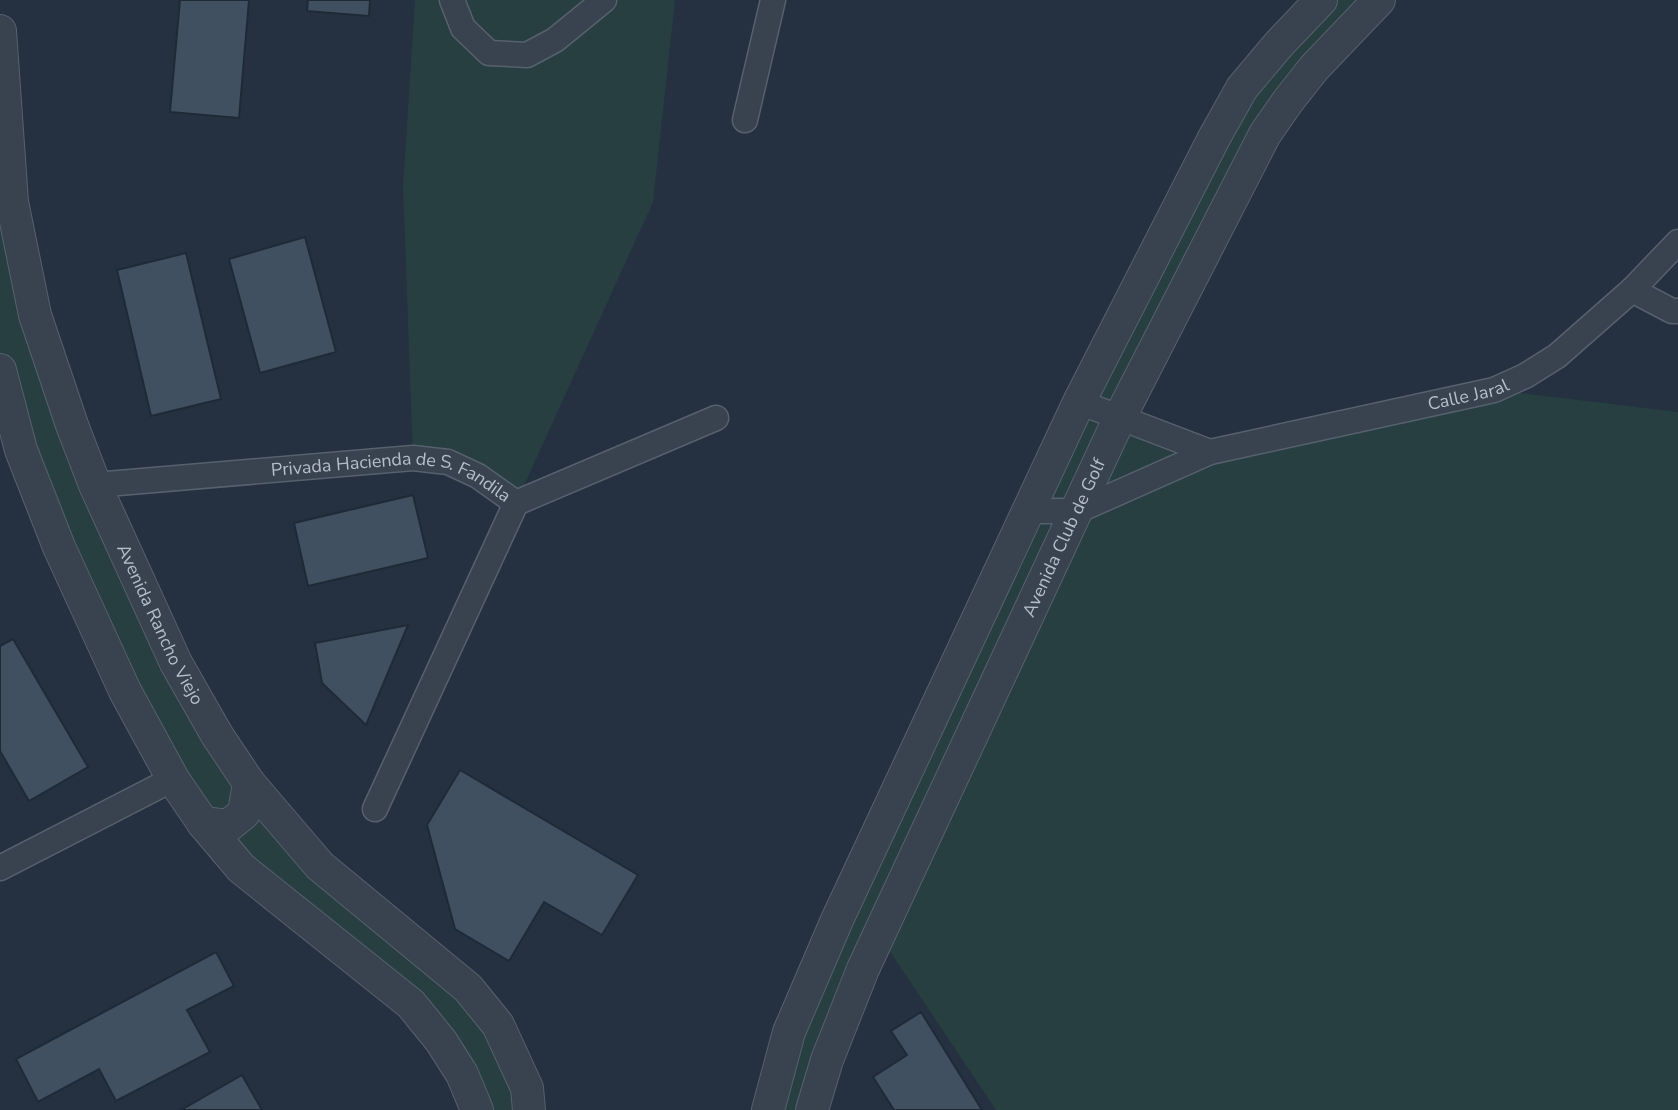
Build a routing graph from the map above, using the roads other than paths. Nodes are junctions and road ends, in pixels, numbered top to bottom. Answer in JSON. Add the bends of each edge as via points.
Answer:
{"nodes":[{"id":1,"x":452,"y":0,"type":"edge"},
{"id":2,"x":604,"y":0,"type":"edge"},
{"id":3,"x":773,"y":0,"type":"edge"},
{"id":4,"x":1321,"y":0,"type":"edge"},
{"id":5,"x":1379,"y":0,"type":"edge"},
{"id":6,"x":0,"y":31,"type":"edge"},
{"id":7,"x":745,"y":120,"type":"dead end"},
{"id":8,"x":1678,"y":242,"type":"edge"},
{"id":9,"x":1632,"y":290,"type":"junction"},
{"id":10,"x":1678,"y":312,"type":"edge"},
{"id":11,"x":0,"y":370,"type":"edge"},
{"id":12,"x":1080,"y":402,"type":"junction"},
{"id":13,"x":1120,"y":417,"type":"junction"},
{"id":14,"x":716,"y":418,"type":"dead end"},
{"id":15,"x":1210,"y":452,"type":"junction"},
{"id":16,"x":96,"y":485,"type":"junction"},
{"id":17,"x":516,"y":503,"type":"junction"},
{"id":18,"x":1027,"y":511,"type":"junction"},
{"id":19,"x":1077,"y":511,"type":"junction"},
{"id":20,"x":173,"y":779,"type":"junction"},
{"id":21,"x":249,"y":783,"type":"junction"},
{"id":22,"x":374,"y":809,"type":"dead end"},
{"id":23,"x":203,"y":823,"type":"junction"},
{"id":24,"x":0,"y":868,"type":"edge"},
{"id":25,"x":477,"y":1110,"type":"edge"},
{"id":26,"x":529,"y":1110,"type":"edge"},
{"id":27,"x":768,"y":1110,"type":"edge"},
{"id":28,"x":812,"y":1110,"type":"edge"}],
"edges":[{"from":1,"to":2,"type":"street","via":[[463,28],[489,53],[527,55],[555,40]]},
{"from":3,"to":7,"type":"street"},
{"from":4,"to":12,"type":"street","via":[[1242,88]]},
{"from":5,"to":13,"type":"street","name":"Avenida Club de Golf","via":[[1314,68],[1265,134]]},
{"from":6,"to":16,"type":"street","name":"Avenida Rancho Viejo","via":[[12,202],[30,293]]},
{"from":8,"to":9,"type":"street","name":"Calle Jaral"},
{"from":9,"to":10,"type":"street"},
{"from":9,"to":15,"type":"street","name":"Calle Jaral","via":[[1558,356],[1494,390]]},
{"from":11,"to":20,"type":"street","via":[[21,450],[59,547],[124,691]]},
{"from":12,"to":13,"type":"street"},
{"from":12,"to":18,"type":"street"},
{"from":13,"to":15,"type":"street"},
{"from":13,"to":19,"type":"street","name":"Avenida Club de Golf"},
{"from":14,"to":17,"type":"street","name":"Privada Hacienda de S. Fandila"},
{"from":15,"to":19,"type":"street","name":"Calle Jaral"},
{"from":16,"to":17,"type":"street","name":"Privada Hacienda de S. Fandila","via":[[413,458],[448,462],[478,476]]},
{"from":16,"to":21,"type":"street","name":"Avenida Rancho Viejo","via":[[176,663]]},
{"from":17,"to":22,"type":"street","name":"Privada Hacienda de S. Fandila"},
{"from":18,"to":19,"type":"street","name":"Calle Jaral"},
{"from":18,"to":27,"type":"street","via":[[837,920],[789,1032]]},
{"from":19,"to":28,"type":"street","name":"Avenida Club de Golf","via":[[863,969]]},
{"from":20,"to":23,"type":"street"},
{"from":20,"to":24,"type":"street"},
{"from":21,"to":23,"type":"street","via":[[244,813],[228,826]]},
{"from":21,"to":26,"type":"street","name":"Avenida Rancho Viejo","via":[[320,866],[468,988],[498,1025],[527,1088]]},
{"from":23,"to":25,"type":"street","via":[[241,868],[411,1004],[462,1074]]}]}
